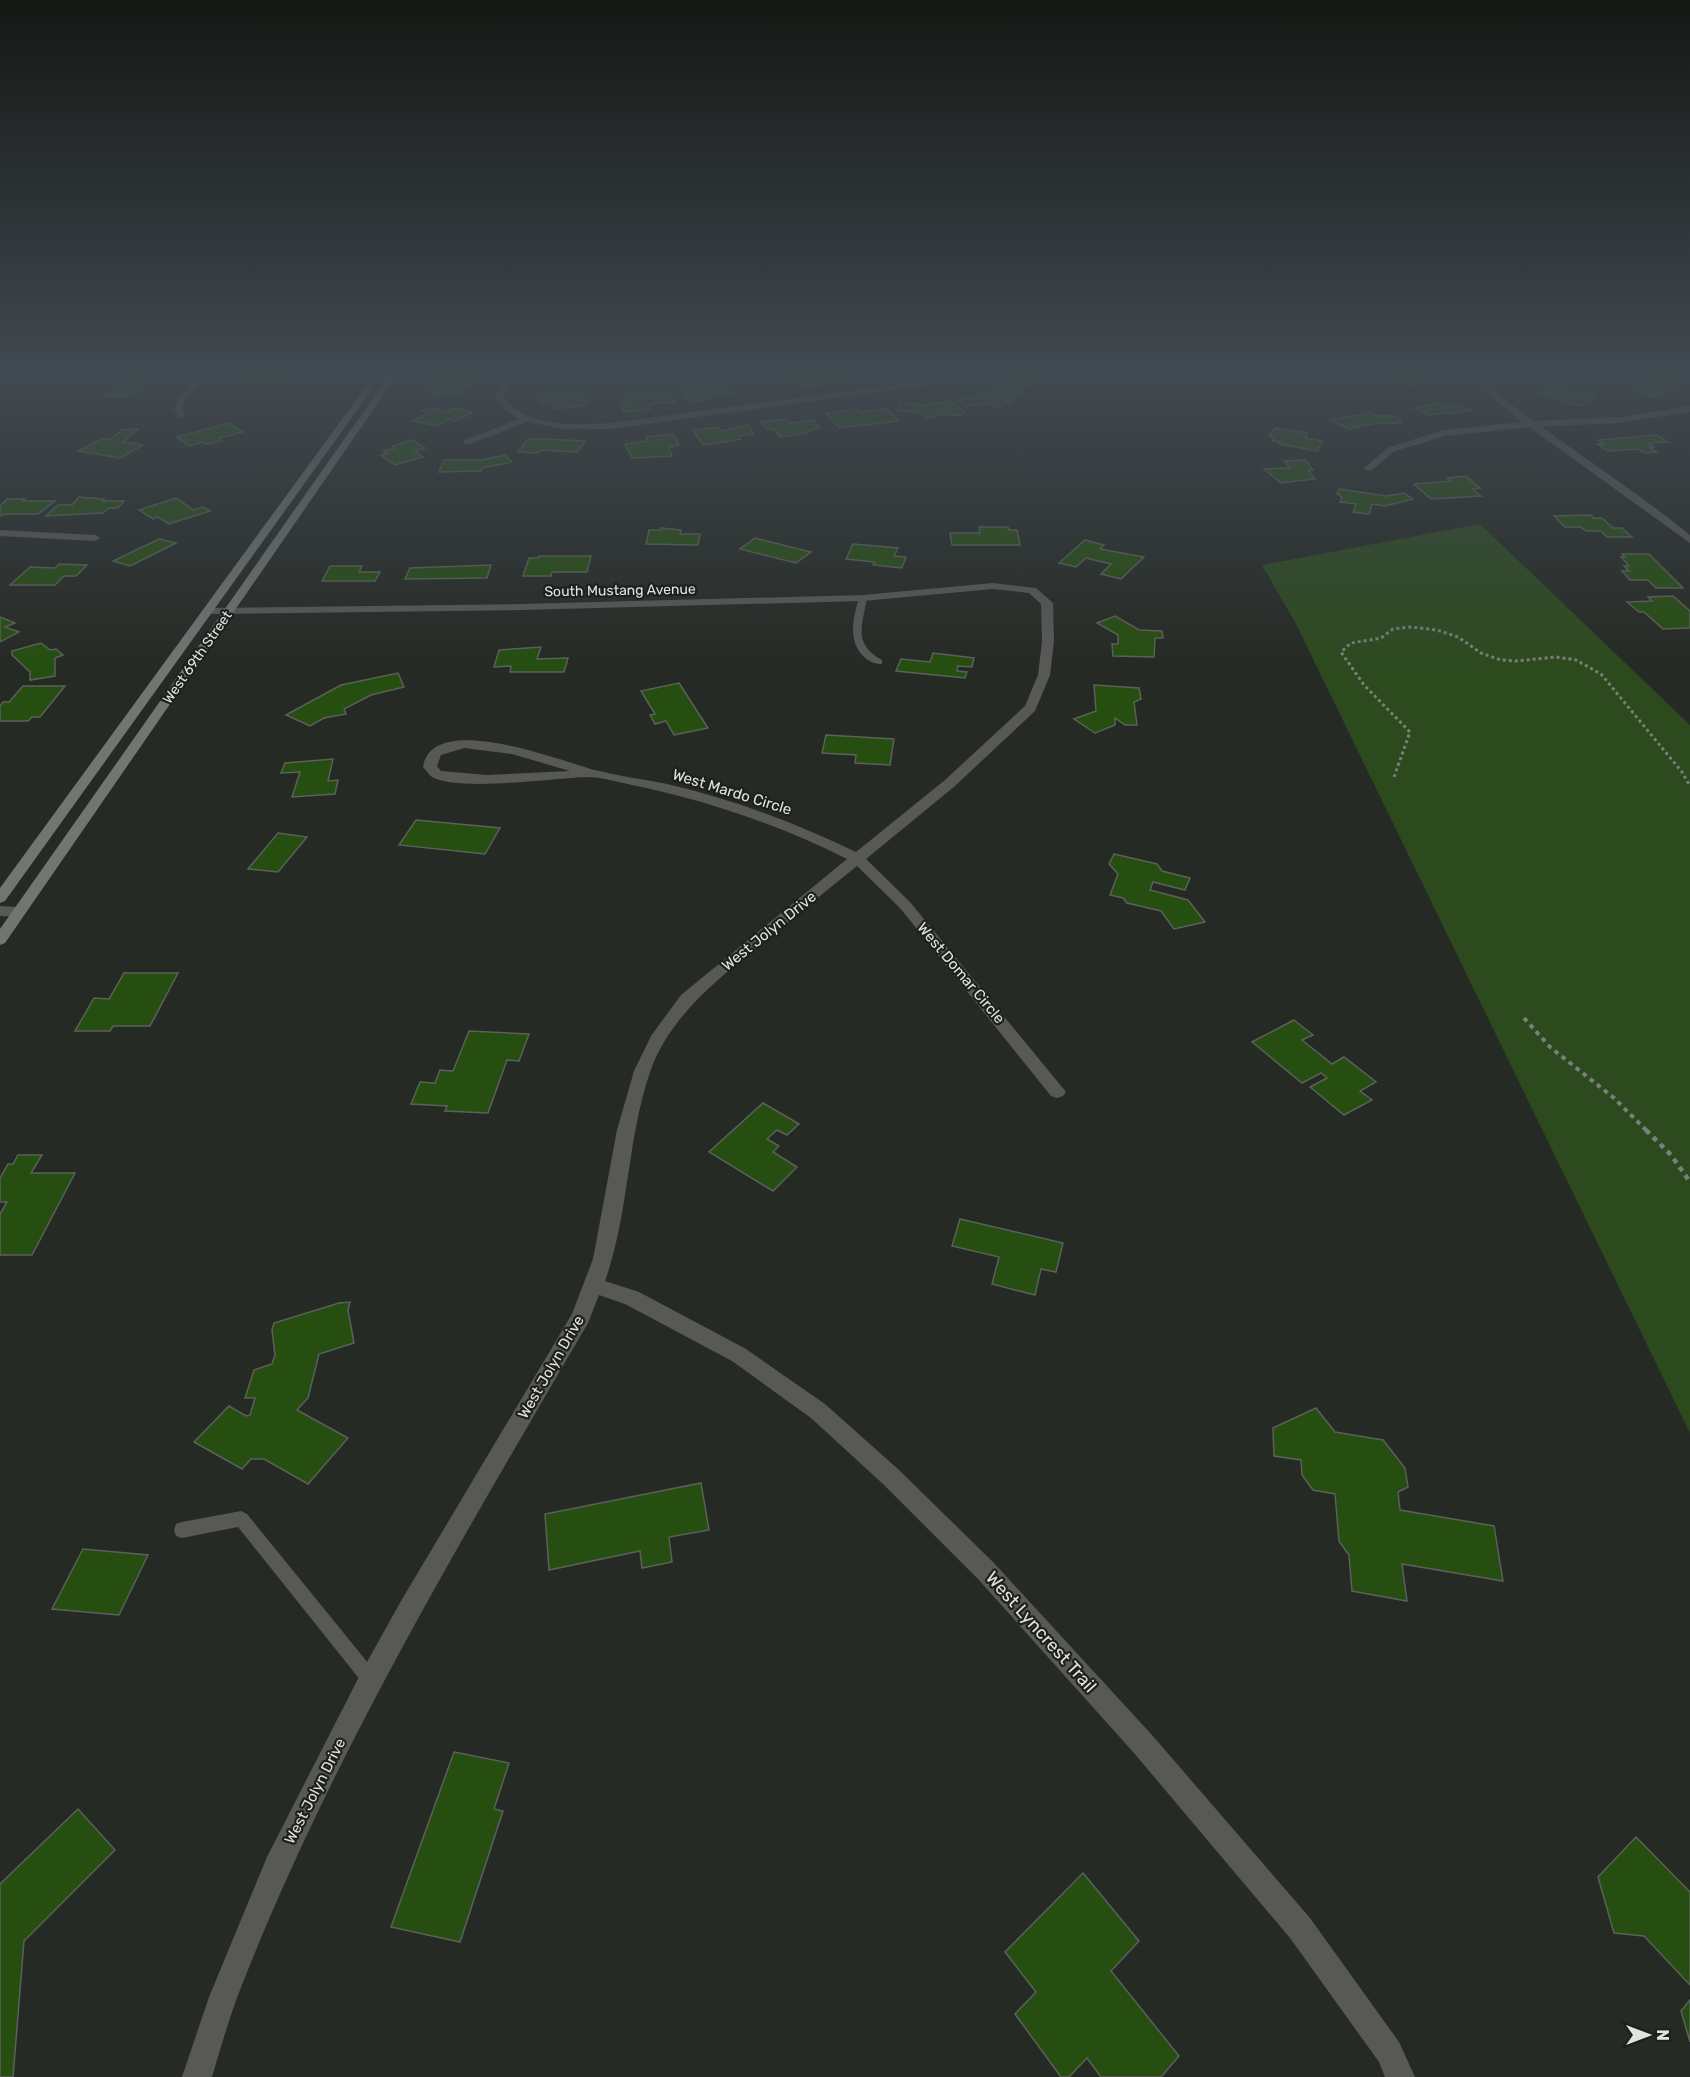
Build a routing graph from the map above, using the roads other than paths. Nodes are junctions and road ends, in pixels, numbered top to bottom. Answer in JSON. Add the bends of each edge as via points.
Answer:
{"nodes":[{"id":1,"x":309,"y":471,"type":"edge"},
{"id":2,"x":327,"y":471,"type":"edge"},
{"id":3,"x":1599,"y":471,"type":"edge"},
{"id":4,"x":0,"y":533,"type":"edge"},
{"id":5,"x":95,"y":538,"type":"dead end"},
{"id":6,"x":1690,"y":540,"type":"edge"},
{"id":7,"x":1032,"y":590,"type":"joint"},
{"id":8,"x":863,"y":598,"type":"junction"},
{"id":9,"x":207,"y":611,"type":"junction"},
{"id":10,"x":229,"y":611,"type":"junction"},
{"id":11,"x":879,"y":662,"type":"dead end"},
{"id":12,"x":590,"y":773,"type":"junction"},
{"id":13,"x":858,"y":859,"type":"junction"},
{"id":14,"x":0,"y":898,"type":"edge"},
{"id":15,"x":0,"y":911,"type":"edge"},
{"id":16,"x":19,"y":912,"type":"junction"},
{"id":17,"x":0,"y":940,"type":"edge"},
{"id":18,"x":1057,"y":1092,"type":"dead end"},
{"id":19,"x":593,"y":1285,"type":"junction"},
{"id":20,"x":183,"y":1530,"type":"dead end"},
{"id":21,"x":371,"y":1680,"type":"junction"},
{"id":22,"x":197,"y":2077,"type":"edge"},
{"id":23,"x":1400,"y":2077,"type":"edge"}],
"edges":[{"from":1,"to":9,"type":"main road","name":"West 69th Street"},
{"from":2,"to":10,"type":"main road","name":"West 69th Street"},
{"from":3,"to":6,"type":"street"},
{"from":4,"to":5,"type":"street"},
{"from":7,"to":8,"type":"street","name":"South Mustang Avenue","via":[[993,586]]},
{"from":7,"to":13,"type":"street","name":"West Jolyn Drive","via":[[1047,603],[1049,616],[1044,675],[1031,708],[950,783]]},
{"from":8,"to":10,"type":"street","name":"South Mustang Avenue"},
{"from":8,"to":11,"type":"lane","via":[[858,645]]},
{"from":9,"to":10,"type":"street","name":"South Mustang Avenue"},
{"from":9,"to":14,"type":"main road","name":"West 69th Street"},
{"from":10,"to":16,"type":"main road","name":"West 69th Street"},
{"from":12,"to":12,"type":"street","name":"West Mardo Circle","via":[[489,745],[446,747],[430,759],[436,774],[452,777]]},
{"from":12,"to":13,"type":"street","name":"West Mardo Circle","via":[[666,788],[750,813],[810,835]]},
{"from":13,"to":18,"type":"street","name":"West Domar Circle","via":[[904,905]]},
{"from":13,"to":19,"type":"street","name":"West Jolyn Drive","via":[[687,999],[659,1036],[642,1071],[626,1130],[603,1259]]},
{"from":15,"to":16,"type":"street"},
{"from":16,"to":17,"type":"main road","name":"West 69th Street"},
{"from":19,"to":21,"type":"street","name":"West Jolyn Drive","via":[[581,1317]]},
{"from":19,"to":23,"type":"street","name":"West Lyncrest Trail","via":[[632,1298],[739,1355],[818,1412],[987,1571],[1143,1744],[1300,1928],[1389,2052]]},
{"from":20,"to":21,"type":"lane","via":[[241,1519]]},
{"from":21,"to":22,"type":"street","name":"West Jolyn Drive","via":[[277,1867],[223,1997]]}]}
